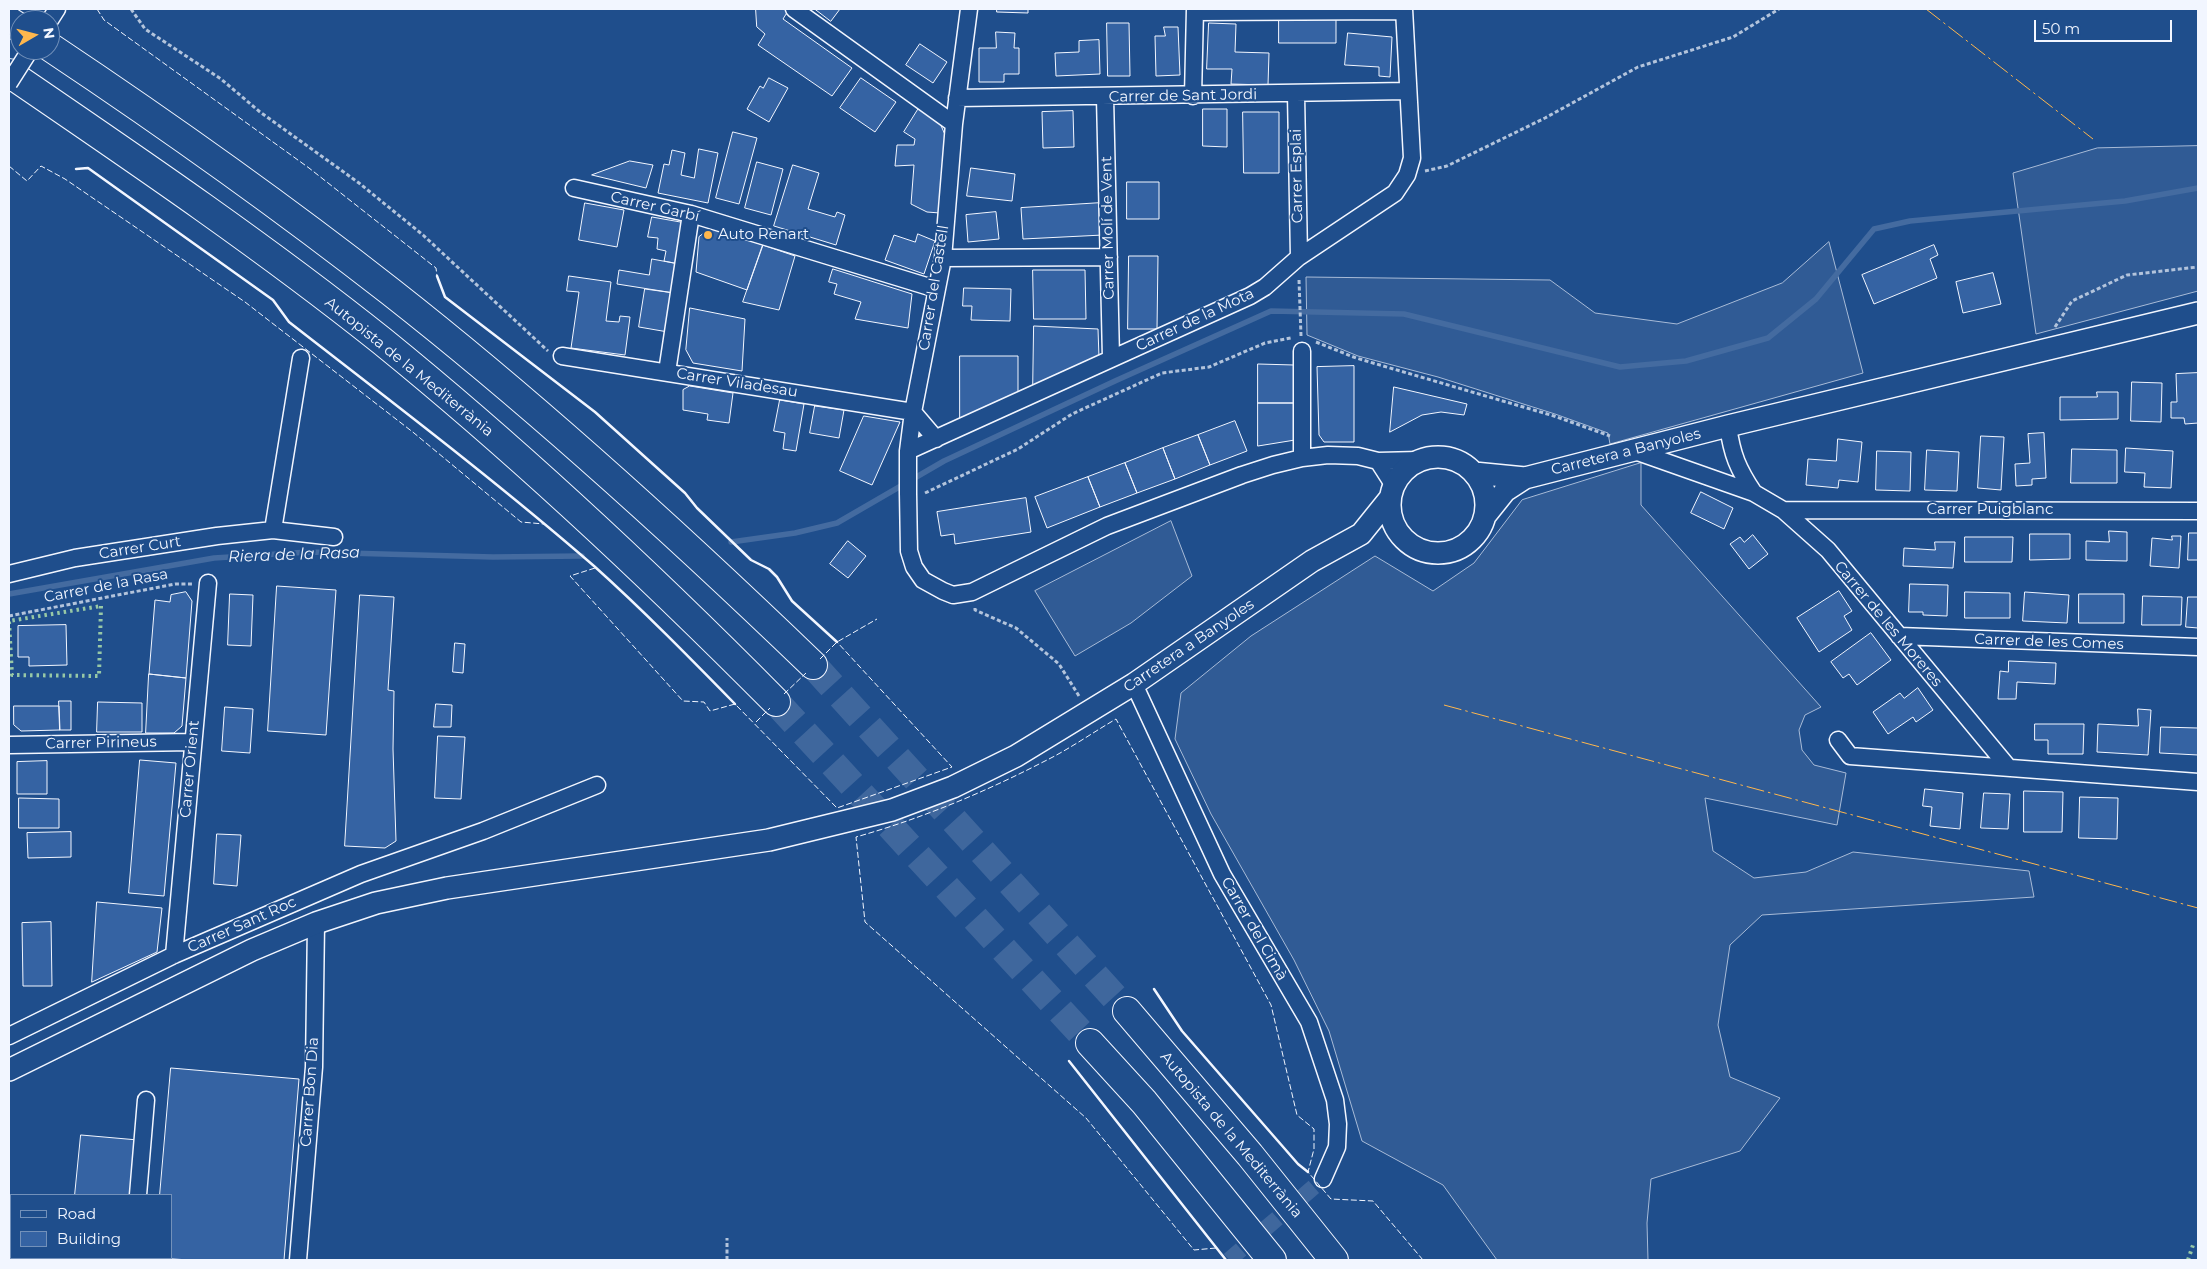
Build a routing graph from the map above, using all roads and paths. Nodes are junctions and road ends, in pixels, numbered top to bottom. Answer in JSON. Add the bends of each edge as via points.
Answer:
{"nodes":[{"id":1,"x":131,"y":9,"type":"edge"},
{"id":2,"x":794,"y":9,"type":"edge"},
{"id":3,"x":969,"y":9,"type":"edge"},
{"id":4,"x":1779,"y":9,"type":"edge"},
{"id":5,"x":1195,"y":10,"type":"edge"},
{"id":6,"x":1404,"y":10,"type":"edge"},
{"id":7,"x":60,"y":54,"type":"edge"},
{"id":8,"x":24,"y":60,"type":"edge"},
{"id":9,"x":9,"y":73,"type":"edge"},
{"id":10,"x":9,"y":83,"type":"edge"},
{"id":11,"x":1408,"y":91,"type":"junction"},
{"id":12,"x":1296,"y":94,"type":"junction"},
{"id":13,"x":1193,"y":96,"type":"junction"},
{"id":14,"x":1105,"y":97,"type":"junction"},
{"id":15,"x":957,"y":98,"type":"junction"},
{"id":16,"x":954,"y":124,"type":"junction"},
{"id":17,"x":1407,"y":175,"type":"junction"},
{"id":18,"x":574,"y":188,"type":"dead end"},
{"id":19,"x":691,"y":214,"type":"junction"},
{"id":20,"x":1109,"y":257,"type":"junction"},
{"id":21,"x":1298,"y":257,"type":"junction"},
{"id":22,"x":943,"y":258,"type":"junction"},
{"id":23,"x":2198,"y":267,"type":"edge"},
{"id":24,"x":1299,"y":279,"type":"dead end"},
{"id":25,"x":936,"y":288,"type":"junction"},
{"id":26,"x":2198,"y":313,"type":"edge"},
{"id":27,"x":2054,"y":329,"type":"dead end"},
{"id":28,"x":1301,"y":344,"type":"junction"},
{"id":29,"x":562,"y":356,"type":"joint"},
{"id":30,"x":301,"y":358,"type":"dead end"},
{"id":31,"x":1110,"y":358,"type":"junction"},
{"id":32,"x":667,"y":372,"type":"junction"},
{"id":33,"x":912,"y":412,"type":"junction"},
{"id":34,"x":1728,"y":426,"type":"junction"},
{"id":35,"x":1613,"y":437,"type":"dead end"},
{"id":36,"x":936,"y":438,"type":"junction"},
{"id":37,"x":1632,"y":450,"type":"junction"},
{"id":38,"x":908,"y":451,"type":"junction"},
{"id":39,"x":1302,"y":458,"type":"junction"},
{"id":40,"x":1418,"y":460,"type":"junction"},
{"id":41,"x":1378,"y":461,"type":"junction"},
{"id":42,"x":1474,"y":473,"type":"junction"},
{"id":43,"x":1524,"y":478,"type":"junction"},
{"id":44,"x":1392,"y":492,"type":"junction"},
{"id":45,"x":1754,"y":493,"type":"junction"},
{"id":46,"x":913,"y":495,"type":"junction"},
{"id":47,"x":1782,"y":510,"type":"junction"},
{"id":48,"x":2198,"y":511,"type":"edge"},
{"id":49,"x":1485,"y":516,"type":"junction"},
{"id":50,"x":273,"y":530,"type":"junction"},
{"id":51,"x":1360,"y":534,"type":"junction"},
{"id":52,"x":334,"y":537,"type":"dead end"},
{"id":53,"x":1407,"y":542,"type":"junction"},
{"id":54,"x":9,"y":574,"type":"edge"},
{"id":55,"x":208,"y":583,"type":"joint"},
{"id":56,"x":972,"y":592,"type":"junction"},
{"id":57,"x":9,"y":616,"type":"edge"},
{"id":58,"x":1899,"y":636,"type":"junction"},
{"id":59,"x":2198,"y":647,"type":"edge"},
{"id":60,"x":814,"y":666,"type":"tunnel mouth"},
{"id":61,"x":1134,"y":684,"type":"junction"},
{"id":62,"x":1082,"y":701,"type":"dead end"},
{"id":63,"x":776,"y":702,"type":"tunnel mouth"},
{"id":64,"x":1838,"y":740,"type":"dead end"},
{"id":65,"x":192,"y":742,"type":"junction"},
{"id":66,"x":9,"y":745,"type":"edge"},
{"id":67,"x":2009,"y":768,"type":"junction"},
{"id":68,"x":2198,"y":782,"type":"edge"},
{"id":69,"x":597,"y":785,"type":"dead end"},
{"id":70,"x":316,"y":923,"type":"junction"},
{"id":71,"x":174,"y":955,"type":"junction"},
{"id":72,"x":1127,"y":1011,"type":"tunnel mouth"},
{"id":73,"x":9,"y":1036,"type":"edge"},
{"id":74,"x":1090,"y":1043,"type":"tunnel mouth"},
{"id":75,"x":9,"y":1070,"type":"edge"},
{"id":76,"x":146,"y":1100,"type":"dead end"},
{"id":77,"x":1170,"y":1134,"type":"junction"},
{"id":78,"x":1323,"y":1180,"type":"tunnel mouth"},
{"id":79,"x":138,"y":1194,"type":"edge"},
{"id":80,"x":727,"y":1238,"type":"dead end"},
{"id":81,"x":298,"y":1260,"type":"edge"},
{"id":82,"x":727,"y":1260,"type":"edge"},
{"id":83,"x":1264,"y":1260,"type":"edge"},
{"id":84,"x":1272,"y":1260,"type":"edge"},
{"id":85,"x":1334,"y":1260,"type":"edge"}],
"edges":[{"from":1,"to":29,"type":"path","via":[[145,28],[221,79],[260,112],[359,183],[416,229],[547,350]]},
{"from":2,"to":16,"type":"street"},
{"from":3,"to":15,"type":"street","name":"Carrer del Castell"},
{"from":4,"to":17,"type":"path","via":[[1733,37],[1638,67],[1447,166]]},
{"from":5,"to":6,"type":"street"},
{"from":5,"to":13,"type":"street"},
{"from":6,"to":11,"type":"street","name":"Carrer de la Mota"},
{"from":7,"to":60,"type":"highway","via":[[200,150],[392,293],[638,500]]},
{"from":8,"to":10,"type":"street","bridge":true},
{"from":9,"to":63,"type":"highway","name":"Autopista de la Mediterrània","via":[[185,194],[382,341],[666,592]]},
{"from":11,"to":12,"type":"street","name":"Carrer de Sant Jordi"},
{"from":11,"to":17,"type":"street","name":"Carrer de la Mota","via":[[1412,158]]},
{"from":12,"to":13,"type":"street","name":"Carrer de Sant Jordi"},
{"from":12,"to":21,"type":"street","name":"Carrer Esplai"},
{"from":13,"to":14,"type":"street","name":"Carrer de Sant Jordi"},
{"from":14,"to":15,"type":"street","name":"Carrer de Sant Jordi"},
{"from":14,"to":20,"type":"street","name":"Carrer Molí de Vent"},
{"from":15,"to":16,"type":"street","name":"Carrer del Castell"},
{"from":16,"to":22,"type":"street","name":"Carrer del Castell"},
{"from":17,"to":21,"type":"street","name":"Carrer de la Mota","via":[[1394,193]]},
{"from":18,"to":19,"type":"street","name":"Carrer Garbí"},
{"from":19,"to":25,"type":"street","name":"Carrer Garbí"},
{"from":19,"to":32,"type":"street"},
{"from":20,"to":22,"type":"street"},
{"from":20,"to":31,"type":"street","name":"Carrer Molí de Vent"},
{"from":21,"to":31,"type":"street","name":"Carrer de la Mota","via":[[1250,296]]},
{"from":22,"to":25,"type":"street","name":"Carrer del Castell"},
{"from":23,"to":27,"type":"path","via":[[2127,275],[2072,301]]},
{"from":24,"to":28,"type":"path"},
{"from":25,"to":33,"type":"street","name":"Carrer del Castell"},
{"from":26,"to":34,"type":"street","name":"Carretera a Banyoles"},
{"from":28,"to":35,"type":"path","via":[[1545,413]]},
{"from":28,"to":39,"type":"street"},
{"from":28,"to":46,"type":"path","via":[[1265,344],[1209,368],[1162,373],[1072,414],[1018,449]]},
{"from":29,"to":32,"type":"street","name":"Carrer Viladesau"},
{"from":30,"to":50,"type":"street"},
{"from":31,"to":36,"type":"street","name":"Carrer de la Mota"},
{"from":32,"to":33,"type":"street","name":"Carrer Viladesau"},
{"from":33,"to":36,"type":"street"},
{"from":33,"to":38,"type":"street","name":"Carrer del Castell"},
{"from":34,"to":37,"type":"street","name":"Carretera a Banyoles"},
{"from":34,"to":45,"type":"street","name":"Carrer de les Moreres","via":[[1732,454]]},
{"from":36,"to":38,"type":"street","name":"Carrer de la Mota"},
{"from":37,"to":43,"type":"street","name":"Carretera a Banyoles"},
{"from":37,"to":45,"type":"street","name":"Carrer de les Moreres"},
{"from":38,"to":46,"type":"street","name":"Carrer del Castell"},
{"from":39,"to":41,"type":"street","via":[[1358,456]]},
{"from":39,"to":56,"type":"street","via":[[1242,475],[1107,526]]},
{"from":40,"to":41,"type":"street"},
{"from":40,"to":42,"type":"street","via":[[1445,457],[1464,464]]},
{"from":40,"to":44,"type":"street","via":[[1401,474]]},
{"from":41,"to":44,"type":"street"},
{"from":42,"to":43,"type":"street","name":"Carretera a Banyoles"},
{"from":42,"to":49,"type":"street","via":[[1484,489]]},
{"from":43,"to":49,"type":"street","name":"Carretera a Banyoles","via":[[1505,491]]},
{"from":44,"to":51,"type":"street","name":"Carretera a Banyoles"},
{"from":44,"to":53,"type":"street","via":[[1392,519]]},
{"from":45,"to":47,"type":"street","name":"Carrer de les Moreres"},
{"from":46,"to":56,"type":"street","name":"Carrer del Castell","via":[[909,551],[914,567],[924,580],[943,592],[953,595]]},
{"from":47,"to":48,"type":"street","name":"Carrer Puigblanc"},
{"from":47,"to":58,"type":"street","name":"Carrer de les Moreres","via":[[1828,550]]},
{"from":49,"to":53,"type":"street","via":[[1474,537],[1453,551],[1429,552]]},
{"from":50,"to":52,"type":"street","name":"Carrer Curt"},
{"from":50,"to":54,"type":"street","name":"Carrer Curt","via":[[74,558]]},
{"from":51,"to":53,"type":"street"},
{"from":51,"to":61,"type":"street","name":"Carretera a Banyoles","via":[[1312,561]]},
{"from":55,"to":57,"type":"path","name":"Carrer de la Rasa","via":[[175,584]]},
{"from":55,"to":65,"type":"street","name":"Carrer Orient"},
{"from":56,"to":62,"type":"path","via":[[975,610],[1016,628],[1059,664]]},
{"from":58,"to":59,"type":"street","name":"Carrer de les Comes"},
{"from":58,"to":67,"type":"street","name":"Carrer de les Moreres"},
{"from":61,"to":70,"type":"street","name":"Carretera a Banyoles","via":[[1016,756],[953,787],[892,810],[769,840],[447,888],[376,903]]},
{"from":61,"to":78,"type":"street","name":"Carrer del Cimà","via":[[1222,874],[1309,1022],[1335,1100],[1338,1124],[1337,1147]]},
{"from":64,"to":67,"type":"street","via":[[1850,756]]},
{"from":65,"to":66,"type":"street","name":"Carrer Pirineus"},
{"from":65,"to":71,"type":"street","name":"Carrer Orient"},
{"from":67,"to":68,"type":"street"},
{"from":69,"to":71,"type":"street","name":"Carrer Sant Roc","via":[[483,831],[361,874]]},
{"from":70,"to":75,"type":"street","name":"Carretera a Banyoles","via":[[252,950]]},
{"from":70,"to":81,"type":"street","name":"Carrer Bon Dia","via":[[314,1067]]},
{"from":71,"to":73,"type":"street","name":"Carrer Sant Roc"},
{"from":72,"to":85,"type":"highway","name":"Autopista de la Mediterrània","via":[[1250,1155]]},
{"from":74,"to":77,"type":"highway"},
{"from":76,"to":79,"type":"street"},
{"from":77,"to":83,"type":"highway"},
{"from":77,"to":84,"type":"highway"},
{"from":80,"to":82,"type":"path"}]}
